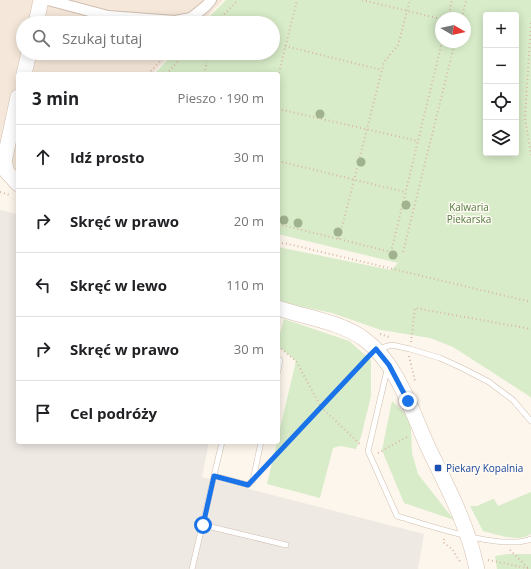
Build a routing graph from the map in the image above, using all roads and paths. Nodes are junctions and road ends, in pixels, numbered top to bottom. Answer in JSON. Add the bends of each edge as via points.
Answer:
{"nodes":[{"id":1,"x":41,"y":0,"type":"edge"},
{"id":2,"x":48,"y":0,"type":"edge"},
{"id":3,"x":211,"y":0,"type":"edge"},
{"id":4,"x":238,"y":0,"type":"edge"},
{"id":5,"x":297,"y":0,"type":"edge"},
{"id":6,"x":362,"y":0,"type":"edge"},
{"id":7,"x":410,"y":0,"type":"edge"},
{"id":8,"x":452,"y":0,"type":"edge"},
{"id":9,"x":466,"y":0,"type":"edge"},
{"id":10,"x":407,"y":11,"type":"junction"},
{"id":11,"x":449,"y":12,"type":"edge"},
{"id":12,"x":463,"y":12,"type":"edge"},
{"id":13,"x":38,"y":16,"type":"edge"},
{"id":14,"x":108,"y":16,"type":"edge"},
{"id":15,"x":194,"y":16,"type":"edge"},
{"id":16,"x":223,"y":16,"type":"edge"},
{"id":17,"x":435,"y":18,"type":"edge"},
{"id":18,"x":531,"y":23,"type":"edge"},
{"id":19,"x":285,"y":46,"type":"junction"},
{"id":20,"x":441,"y":48,"type":"edge"},
{"id":21,"x":454,"y":48,"type":"edge"},
{"id":22,"x":27,"y":60,"type":"edge"},
{"id":23,"x":161,"y":60,"type":"edge"},
{"id":24,"x":179,"y":60,"type":"edge"},
{"id":25,"x":206,"y":62,"type":"dead end"},
{"id":26,"x":382,"y":70,"type":"junction"},
{"id":27,"x":24,"y":72,"type":"edge"},
{"id":28,"x":150,"y":72,"type":"edge"},
{"id":29,"x":168,"y":72,"type":"edge"},
{"id":30,"x":204,"y":72,"type":"edge"},
{"id":31,"x":279,"y":72,"type":"edge"},
{"id":32,"x":16,"y":106,"type":"edge"},
{"id":33,"x":280,"y":109,"type":"edge"},
{"id":34,"x":367,"y":129,"type":"junction"},
{"id":35,"x":418,"y":142,"type":"junction"},
{"id":36,"x":531,"y":156,"type":"edge"},
{"id":37,"x":280,"y":161,"type":"edge"},
{"id":38,"x":3,"y":173,"type":"edge"},
{"id":39,"x":354,"y":179,"type":"junction"},
{"id":40,"x":16,"y":183,"type":"edge"},
{"id":41,"x":406,"y":192,"type":"junction"},
{"id":42,"x":280,"y":224,"type":"edge"},
{"id":43,"x":339,"y":239,"type":"junction"},
{"id":44,"x":280,"y":244,"type":"edge"},
{"id":45,"x":403,"y":252,"type":"dead end"},
{"id":46,"x":531,"y":302,"type":"edge"},
{"id":47,"x":280,"y":309,"type":"edge"},
{"id":48,"x":531,"y":329,"type":"edge"},
{"id":49,"x":280,"y":348,"type":"edge"},
{"id":50,"x":376,"y":349,"type":"junction"},
{"id":51,"x":410,"y":349,"type":"junction"},
{"id":52,"x":389,"y":365,"type":"junction"},
{"id":53,"x":417,"y":386,"type":"dead end"},
{"id":54,"x":320,"y":407,"type":"junction"},
{"id":55,"x":531,"y":421,"type":"edge"},
{"id":56,"x":413,"y":434,"type":"dead end"},
{"id":57,"x":222,"y":444,"type":"edge"},
{"id":58,"x":261,"y":444,"type":"edge"},
{"id":59,"x":368,"y":451,"type":"junction"},
{"id":60,"x":214,"y":476,"type":"junction"},
{"id":61,"x":253,"y":480,"type":"junction"},
{"id":62,"x":203,"y":525,"type":"junction"},
{"id":63,"x":447,"y":530,"type":"junction"},
{"id":64,"x":468,"y":536,"type":"junction"},
{"id":65,"x":531,"y":539,"type":"edge"},
{"id":66,"x":286,"y":545,"type":"dead end"},
{"id":67,"x":504,"y":549,"type":"dead end"},
{"id":68,"x":475,"y":565,"type":"edge"},
{"id":69,"x":530,"y":568,"type":"edge"},
{"id":70,"x":192,"y":569,"type":"edge"}],
"edges":[{"from":1,"to":13,"type":"street"},
{"from":2,"to":14,"type":"street"},
{"from":3,"to":15,"type":"street"},
{"from":4,"to":16,"type":"path"},
{"from":5,"to":19,"type":"path"},
{"from":6,"to":10,"type":"path"},
{"from":7,"to":10,"type":"path"},
{"from":8,"to":11,"type":"path"},
{"from":9,"to":12,"type":"path"},
{"from":10,"to":17,"type":"path"},
{"from":10,"to":26,"type":"path","via":[[398,45],[384,62]]},
{"from":18,"to":36,"type":"path","via":[[525,118]]},
{"from":19,"to":26,"type":"path"},
{"from":19,"to":31,"type":"path"},
{"from":20,"to":35,"type":"path"},
{"from":21,"to":45,"type":"path"},
{"from":22,"to":27,"type":"street"},
{"from":23,"to":28,"type":"path"},
{"from":24,"to":29,"type":"path"},
{"from":25,"to":30,"type":"path"},
{"from":26,"to":34,"type":"path"},
{"from":32,"to":38,"type":"street"},
{"from":33,"to":34,"type":"path"},
{"from":34,"to":35,"type":"path"},
{"from":34,"to":39,"type":"path"},
{"from":35,"to":41,"type":"path"},
{"from":37,"to":39,"type":"path"},
{"from":38,"to":40,"type":"street"},
{"from":39,"to":41,"type":"path"},
{"from":39,"to":43,"type":"path"},
{"from":41,"to":43,"type":"path","via":[[391,252]]},
{"from":42,"to":43,"type":"path"},
{"from":44,"to":46,"type":"path"},
{"from":47,"to":50,"type":"street","via":[[347,329]]},
{"from":48,"to":51,"type":"path","via":[[415,308]]},
{"from":49,"to":54,"type":"path","via":[[296,361]]},
{"from":50,"to":51,"type":"lane","via":[[392,345]]},
{"from":50,"to":52,"type":"street"},
{"from":50,"to":54,"type":"path"},
{"from":51,"to":53,"type":"path","via":[[409,357]]},
{"from":51,"to":55,"type":"lane","via":[[440,358],[489,382],[513,400]]},
{"from":52,"to":59,"type":"lane"},
{"from":52,"to":64,"type":"street","via":[[408,401]]},
{"from":54,"to":59,"type":"path"},
{"from":54,"to":61,"type":"path"},
{"from":56,"to":59,"type":"path","via":[[378,453]]},
{"from":57,"to":60,"type":"lane"},
{"from":58,"to":61,"type":"lane"},
{"from":59,"to":63,"type":"lane","via":[[397,516]]},
{"from":60,"to":61,"type":"lane","via":[[248,485]]},
{"from":60,"to":62,"type":"lane"},
{"from":62,"to":66,"type":"lane"},
{"from":62,"to":70,"type":"lane"},
{"from":63,"to":64,"type":"lane"},
{"from":63,"to":68,"type":"path","via":[[443,542]]},
{"from":64,"to":65,"type":"lane","via":[[511,542],[525,542]]},
{"from":64,"to":68,"type":"street"},
{"from":67,"to":69,"type":"path","via":[[509,550]]},
{"from":68,"to":69,"type":"path"}]}
